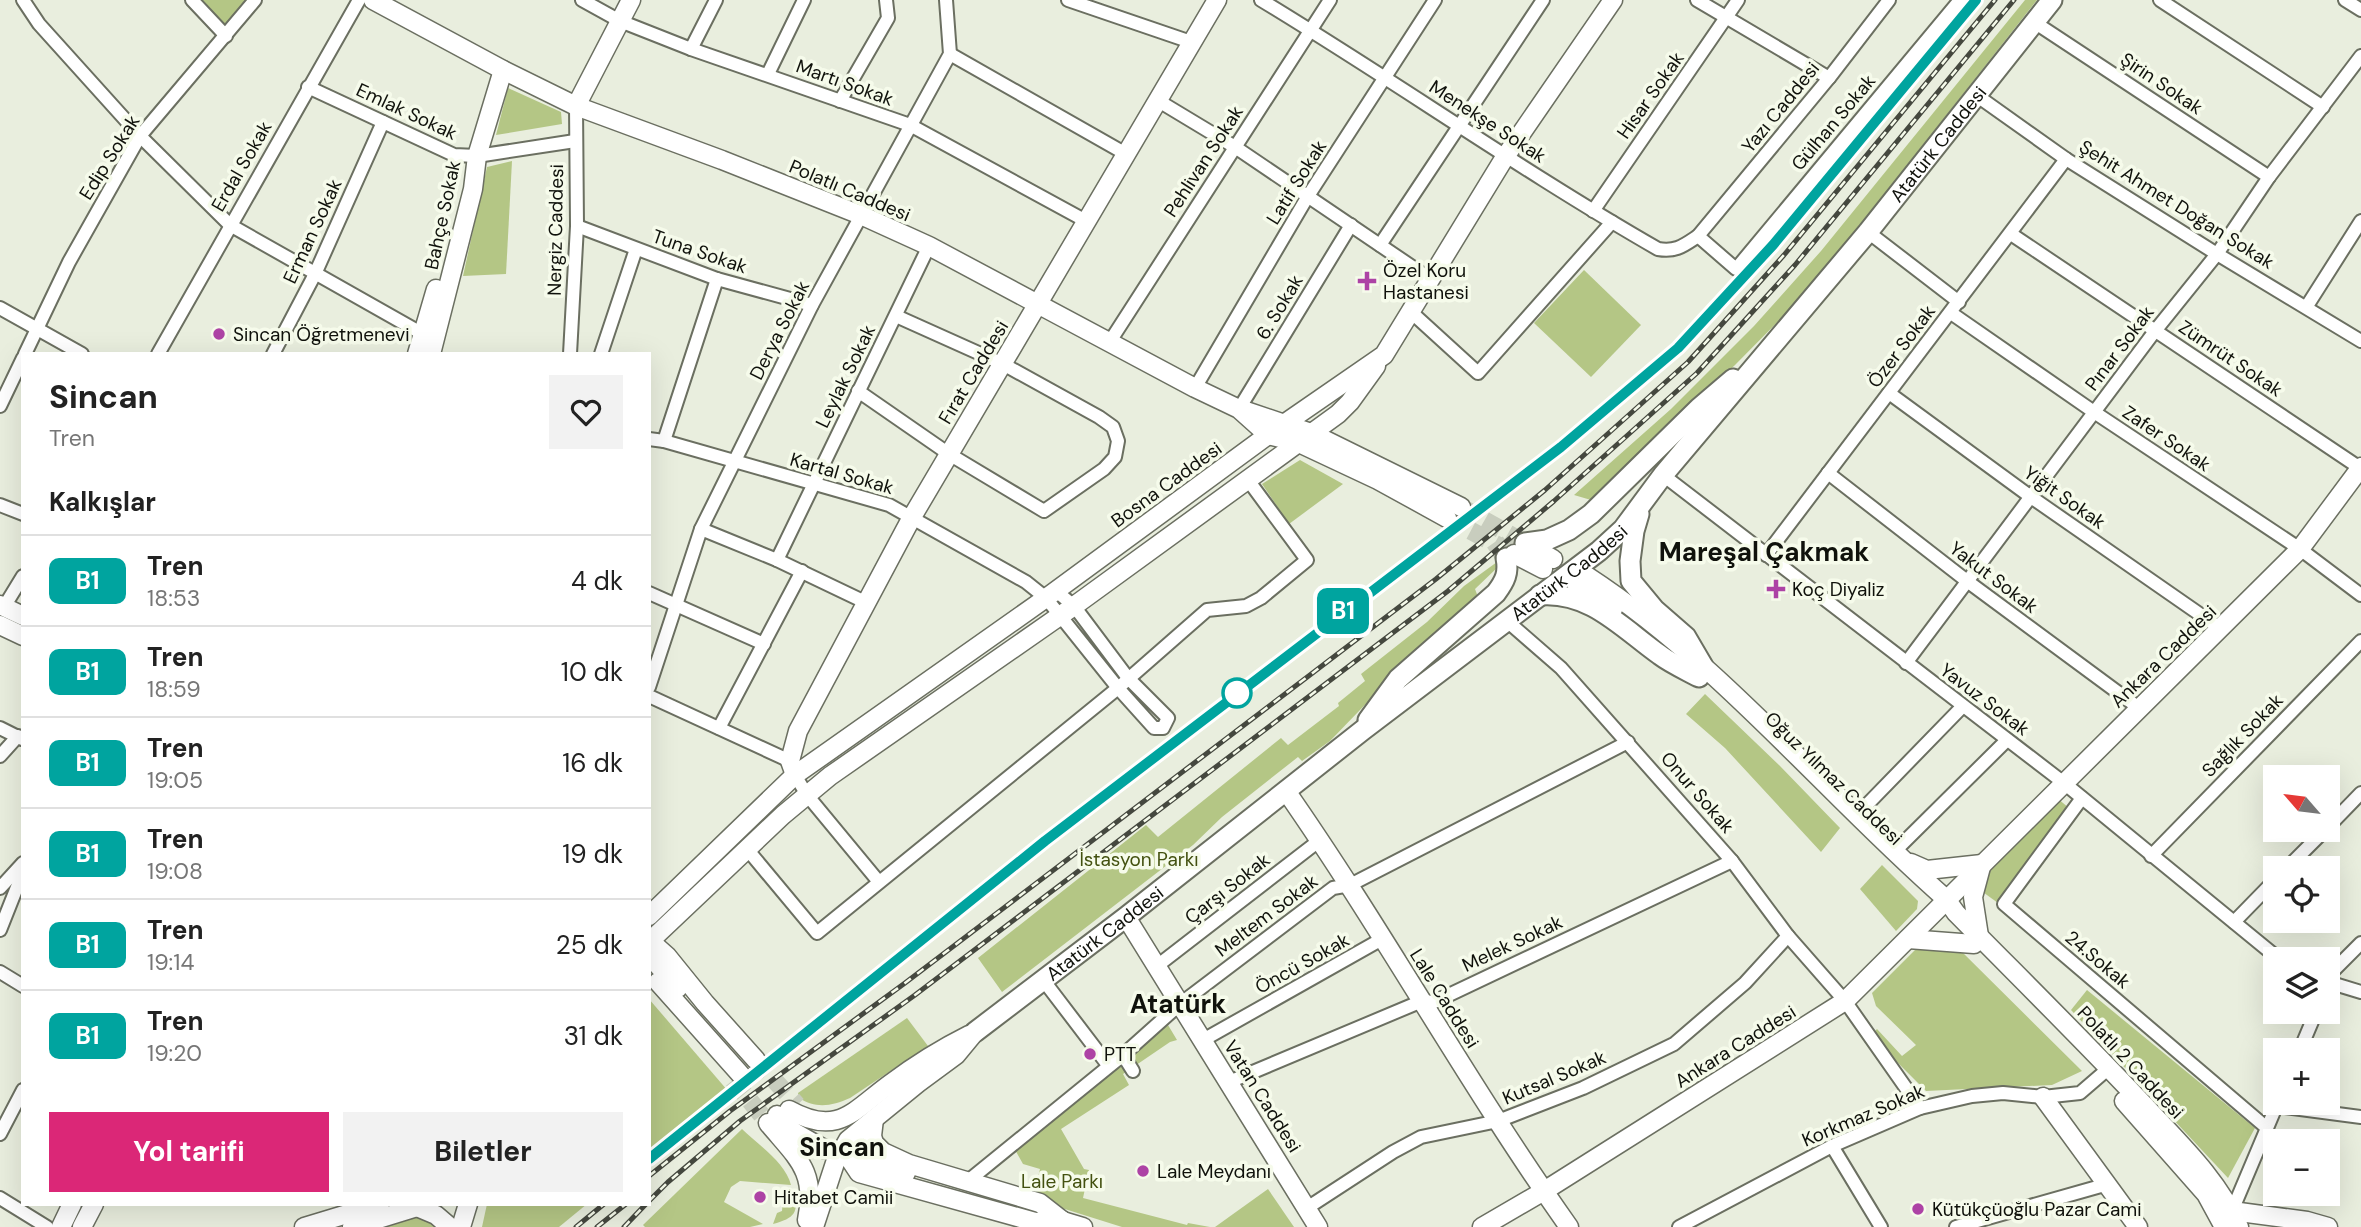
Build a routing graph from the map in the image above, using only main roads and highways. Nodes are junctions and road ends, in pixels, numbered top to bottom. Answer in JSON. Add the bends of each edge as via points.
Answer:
{"nodes":[{"id":1,"x":2052,"y":0,"type":"edge"},
{"id":2,"x":1762,"y":358,"type":"junction"},
{"id":3,"x":1643,"y":503,"type":"junction"},
{"id":4,"x":1599,"y":551,"type":"junction"},
{"id":5,"x":1631,"y":581,"type":"junction"},
{"id":6,"x":1540,"y":595,"type":"junction"},
{"id":7,"x":1363,"y":730,"type":"junction"},
{"id":8,"x":975,"y":1032,"type":"road end"}],
"edges":[{"from":1,"to":2,"type":"main road","name":"Atatürk Caddesi"},
{"from":2,"to":3,"type":"main road","name":"Atatürk Caddesi"},
{"from":2,"to":7,"type":"main road","via":[[1722,386],[1591,514],[1569,530],[1515,552],[1496,593],[1398,679]]},
{"from":3,"to":4,"type":"main road","name":"Atatürk Caddesi"},
{"from":3,"to":5,"type":"main road","via":[[1634,531]]},
{"from":4,"to":5,"type":"main road","via":[[1621,565]]},
{"from":4,"to":6,"type":"main road","name":"Atatürk Caddesi"},
{"from":5,"to":6,"type":"main road","via":[[1686,637],[1701,671],[1663,658],[1585,602],[1559,594]]},
{"from":6,"to":7,"type":"main road","name":"Atatürk Caddesi"},
{"from":7,"to":8,"type":"main road","name":"Atatürk Caddesi"}]}
